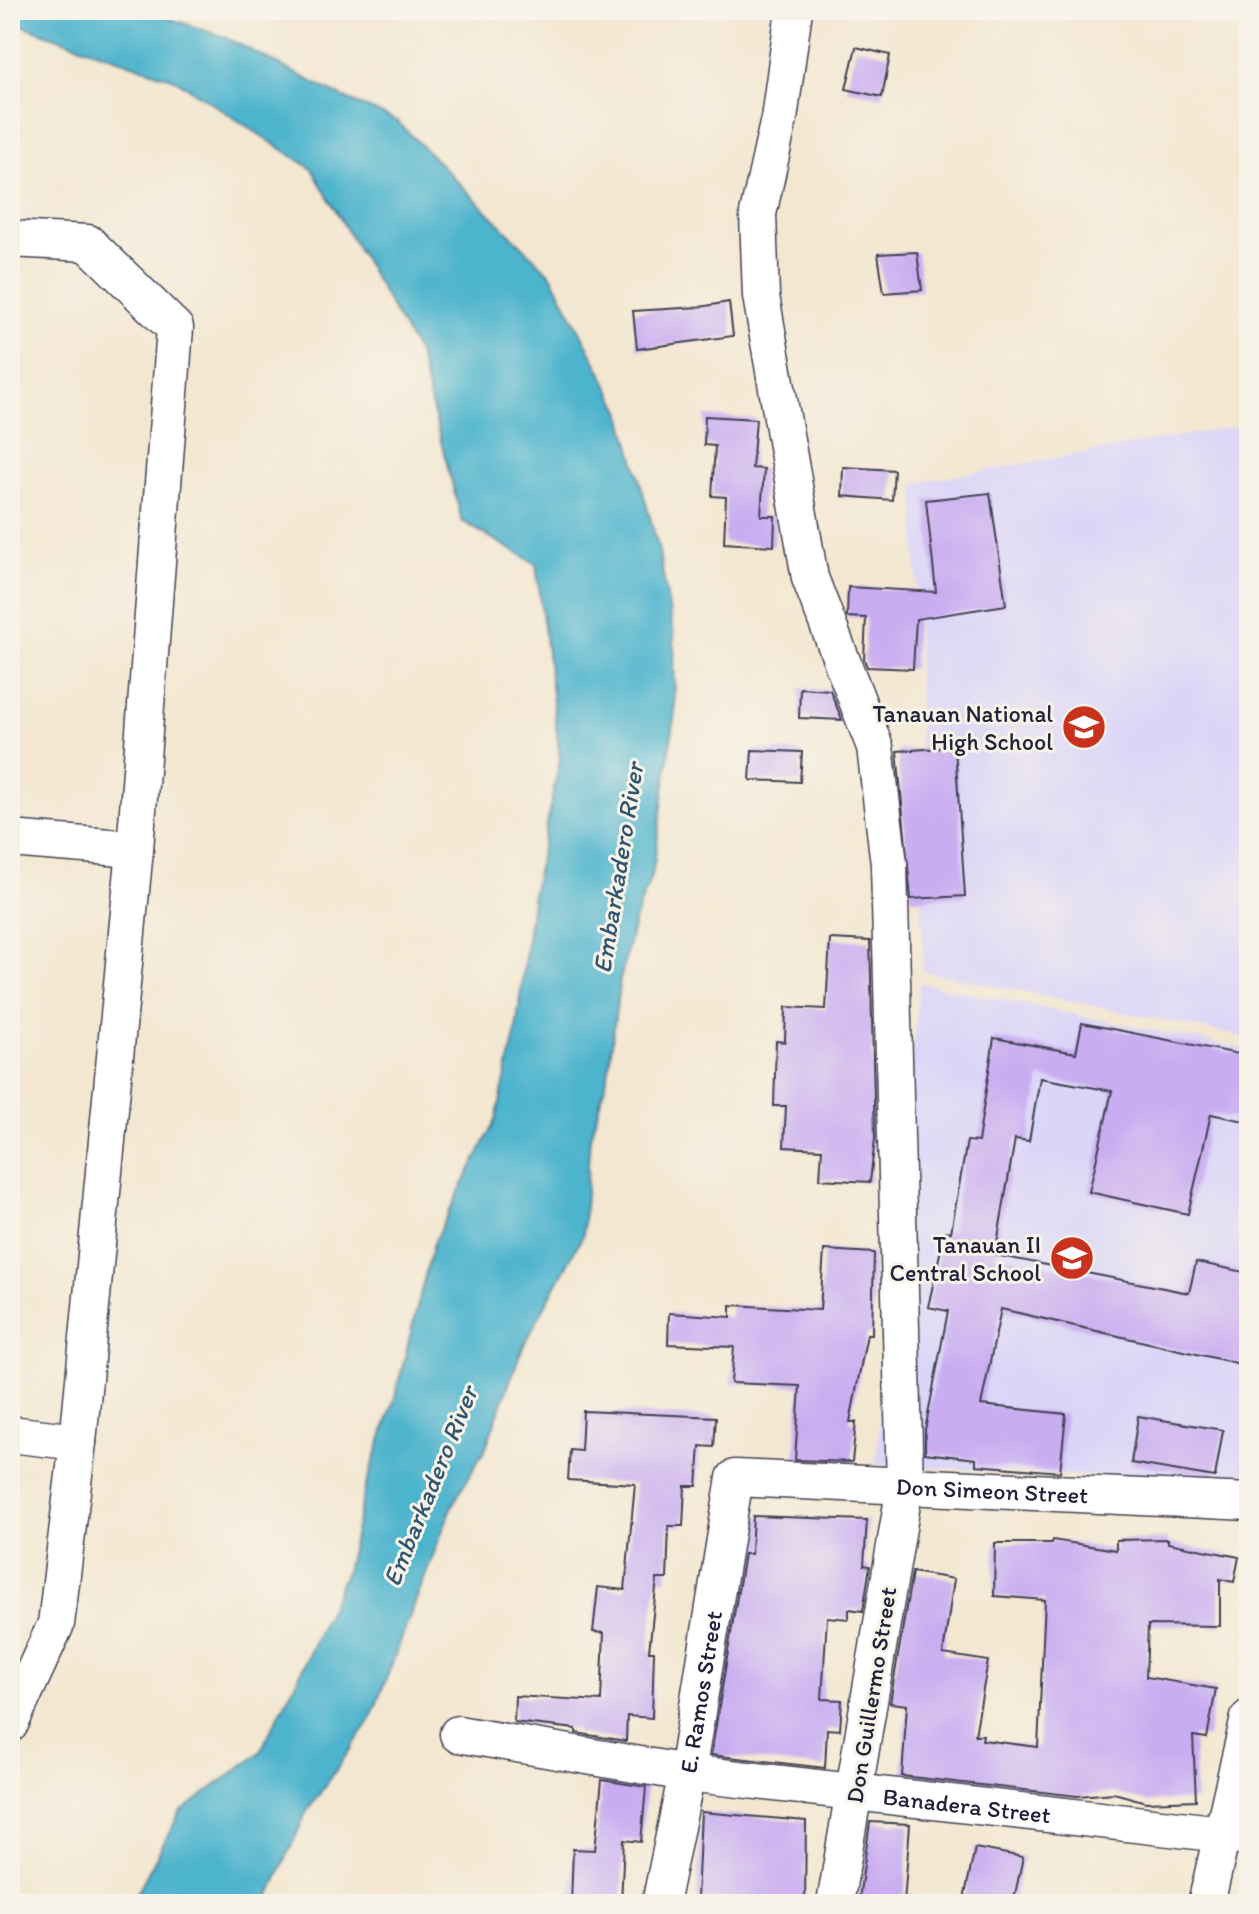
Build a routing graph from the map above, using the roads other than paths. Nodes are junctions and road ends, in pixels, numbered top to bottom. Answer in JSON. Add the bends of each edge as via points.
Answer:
{"nodes":[{"id":1,"x":794,"y":10,"type":"edge"},
{"id":2,"x":10,"y":239,"type":"edge"},
{"id":3,"x":10,"y":839,"type":"edge"},
{"id":4,"x":135,"y":849,"type":"junction"},
{"id":5,"x":10,"y":1434,"type":"edge"},
{"id":6,"x":78,"y":1442,"type":"junction"},
{"id":7,"x":735,"y":1478,"type":"joint"},
{"id":8,"x":905,"y":1486,"type":"junction"},
{"id":9,"x":1249,"y":1502,"type":"edge"},
{"id":10,"x":1249,"y":1718,"type":"edge"},
{"id":11,"x":10,"y":1724,"type":"edge"},
{"id":12,"x":458,"y":1734,"type":"dead end"},
{"id":13,"x":687,"y":1773,"type":"junction"},
{"id":14,"x":856,"y":1792,"type":"junction"},
{"id":15,"x":1236,"y":1836,"type":"edge"},
{"id":16,"x":660,"y":1904,"type":"edge"},
{"id":17,"x":835,"y":1904,"type":"edge"},
{"id":18,"x":1206,"y":1904,"type":"edge"}],
"edges":[{"from":1,"to":8,"type":"street","name":"Don Guillermo Street","via":[[779,119],[758,214],[761,296],[810,578],[875,747],[889,864]]},
{"from":2,"to":4,"type":"street","via":[[88,243],[175,328]]},
{"from":3,"to":4,"type":"street"},
{"from":4,"to":6,"type":"street"},
{"from":5,"to":6,"type":"street"},
{"from":6,"to":11,"type":"street","via":[[56,1624]]},
{"from":7,"to":8,"type":"street","name":"Don Simeon Street"},
{"from":7,"to":13,"type":"street","name":"E. Ramos Street"},
{"from":8,"to":9,"type":"street","name":"Don Simeon Street"},
{"from":8,"to":14,"type":"street","name":"Don Guillermo Street"},
{"from":10,"to":15,"type":"street"},
{"from":12,"to":13,"type":"street","name":"Banadera Street"},
{"from":13,"to":14,"type":"street","name":"Banadera Street"},
{"from":13,"to":16,"type":"street","name":"E. Ramos Street"},
{"from":14,"to":15,"type":"street","name":"Banadera Street"},
{"from":14,"to":17,"type":"street","name":"Don Guillermo Street"},
{"from":15,"to":18,"type":"street"}]}
